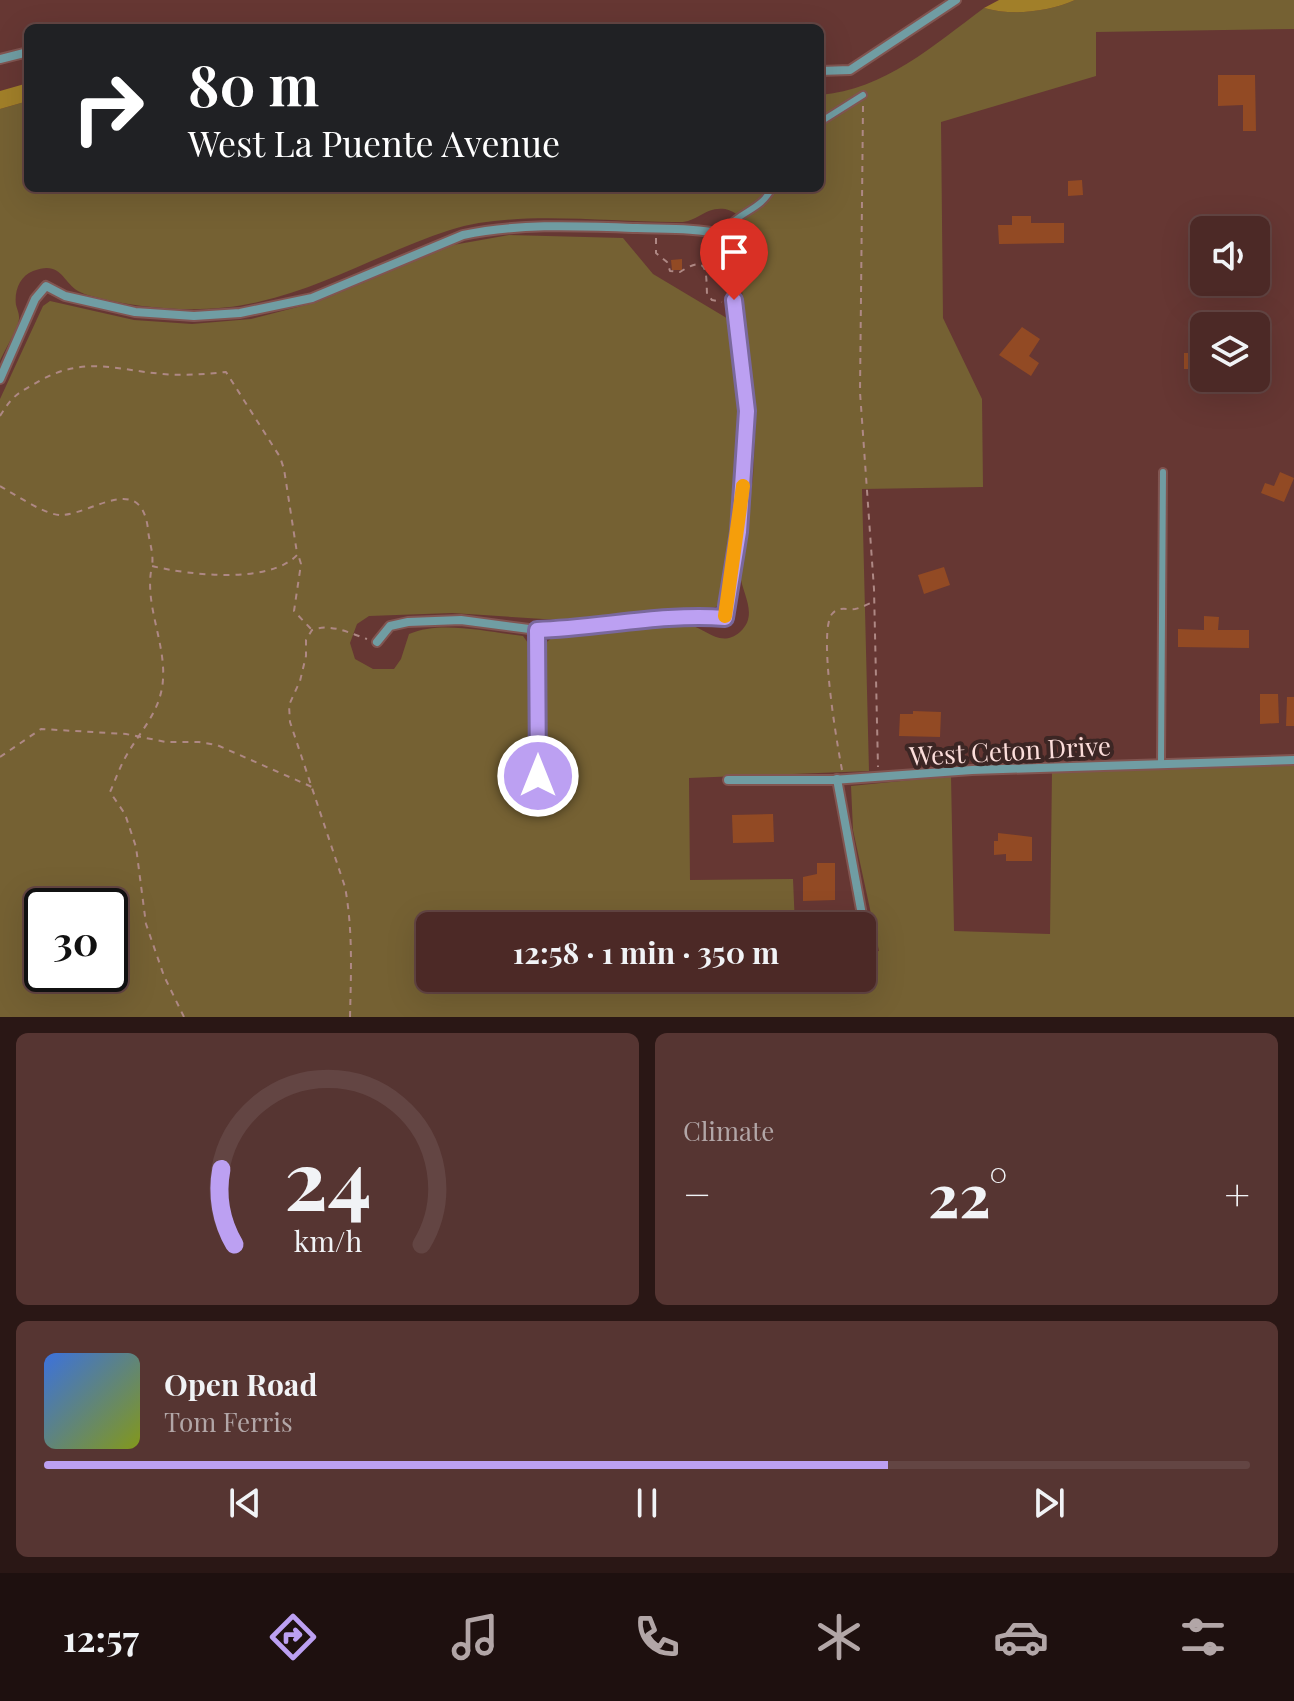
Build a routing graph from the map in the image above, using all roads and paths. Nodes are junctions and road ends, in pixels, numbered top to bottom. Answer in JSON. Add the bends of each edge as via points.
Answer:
{"nodes":[{"id":1,"x":956,"y":0,"type":"edge"},
{"id":2,"x":24,"y":53,"type":"edge"},
{"id":3,"x":0,"y":59,"type":"edge"},
{"id":4,"x":824,"y":71,"type":"edge"},
{"id":5,"x":863,"y":95,"type":"joint"},
{"id":6,"x":824,"y":119,"type":"edge"},
{"id":7,"x":770,"y":192,"type":"edge"},
{"id":8,"x":655,"y":228,"type":"junction"},
{"id":9,"x":723,"y":234,"type":"junction"},
{"id":10,"x":734,"y":300,"type":"junction"},
{"id":11,"x":0,"y":379,"type":"edge"},
{"id":12,"x":0,"y":416,"type":"edge"},
{"id":13,"x":1163,"y":472,"type":"dead end"},
{"id":14,"x":0,"y":486,"type":"edge"},
{"id":15,"x":298,"y":554,"type":"junction"},
{"id":16,"x":152,"y":566,"type":"junction"},
{"id":17,"x":874,"y":601,"type":"junction"},
{"id":18,"x":312,"y":630,"type":"junction"},
{"id":19,"x":537,"y":630,"type":"junction"},
{"id":20,"x":377,"y":642,"type":"joint"},
{"id":21,"x":138,"y":736,"type":"junction"},
{"id":22,"x":0,"y":757,"type":"edge"},
{"id":23,"x":1294,"y":760,"type":"edge"},
{"id":24,"x":1161,"y":763,"type":"junction"},
{"id":25,"x":538,"y":776,"type":"dead end"},
{"id":26,"x":880,"y":777,"type":"junction"},
{"id":27,"x":840,"y":779,"type":"junction"},
{"id":28,"x":728,"y":780,"type":"dead end"},
{"id":29,"x":313,"y":787,"type":"junction"},
{"id":30,"x":862,"y":912,"type":"edge"},
{"id":31,"x":184,"y":1017,"type":"edge"},
{"id":32,"x":350,"y":1017,"type":"edge"}],
"edges":[{"from":1,"to":4,"type":"street","via":[[850,70]]},
{"from":2,"to":3,"type":"street"},
{"from":5,"to":6,"type":"lane"},
{"from":5,"to":17,"type":"path","via":[[860,392]]},
{"from":7,"to":9,"type":"lane"},
{"from":8,"to":9,"type":"street"},
{"from":8,"to":10,"type":"path","via":[[656,253],[670,271],[699,264],[709,276],[707,294],[712,300]]},
{"from":8,"to":11,"type":"street","via":[[527,227],[463,235],[312,298],[240,313],[135,312],[65,296],[46,286],[33,303]]},
{"from":9,"to":10,"type":"street"},
{"from":10,"to":19,"type":"street","via":[[747,411],[739,532],[725,618]]},
{"from":12,"to":15,"type":"path","via":[[13,395],[59,371],[84,365],[163,374],[226,372],[280,457]]},
{"from":13,"to":24,"type":"lane"},
{"from":14,"to":16,"type":"path","via":[[52,514],[112,501],[140,504],[146,512]]},
{"from":15,"to":16,"type":"path","via":[[276,569],[225,574]]},
{"from":15,"to":18,"type":"path","via":[[294,611]]},
{"from":16,"to":21,"type":"path","via":[[149,579],[162,651],[162,687],[148,726]]},
{"from":17,"to":26,"type":"path"},
{"from":17,"to":27,"type":"path","via":[[838,610],[828,623]]},
{"from":18,"to":20,"type":"path","via":[[333,627]]},
{"from":18,"to":29,"type":"path","via":[[289,705]]},
{"from":19,"to":20,"type":"street","via":[[461,620],[408,622],[390,626]]},
{"from":19,"to":25,"type":"street"},
{"from":21,"to":22,"type":"path","via":[[41,729]]},
{"from":21,"to":29,"type":"path","via":[[217,745]]},
{"from":21,"to":31,"type":"path","via":[[110,792],[125,814],[136,847],[146,924]]},
{"from":23,"to":24,"type":"street","name":"West Ceton Drive"},
{"from":24,"to":26,"type":"street","name":"West Ceton Drive"},
{"from":26,"to":27,"type":"street","name":"West Ceton Drive"},
{"from":27,"to":28,"type":"street","name":"West Ceton Drive"},
{"from":27,"to":30,"type":"street"},
{"from":29,"to":32,"type":"path","via":[[349,909]]}]}
